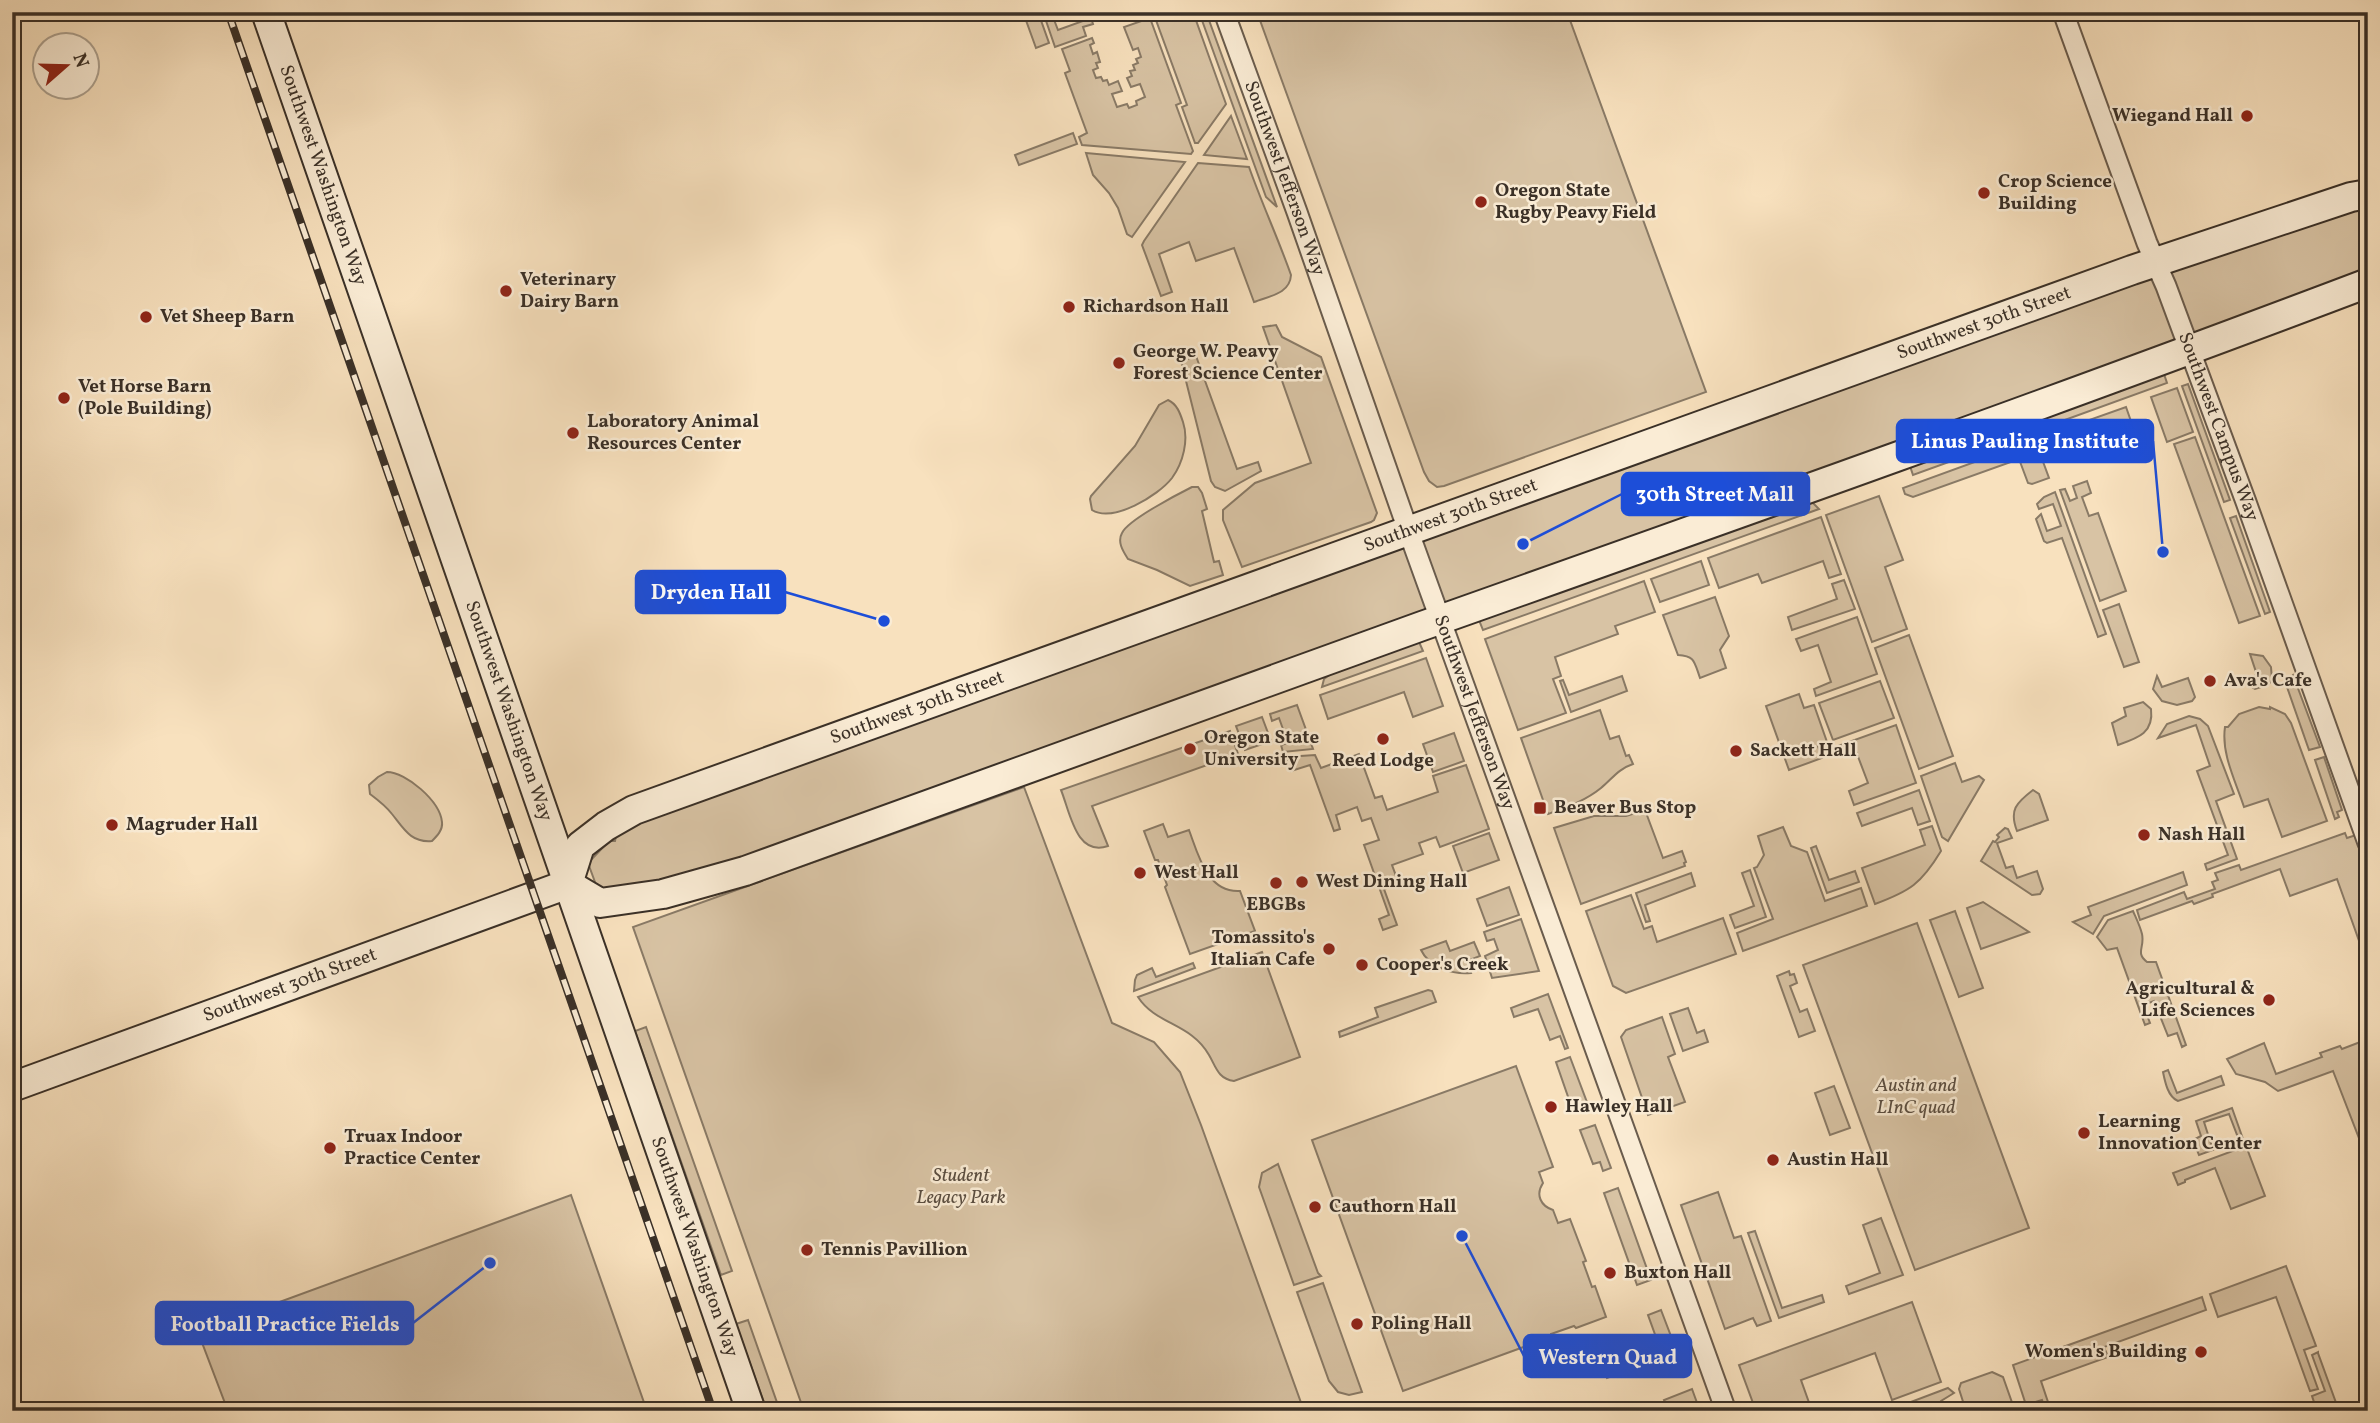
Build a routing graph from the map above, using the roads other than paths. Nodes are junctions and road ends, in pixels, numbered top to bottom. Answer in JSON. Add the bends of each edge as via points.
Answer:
{"nodes":[{"id":1,"x":266,"y":12,"type":"edge"},
{"id":2,"x":1224,"y":12,"type":"edge"},
{"id":3,"x":2063,"y":12,"type":"edge"},
{"id":4,"x":2368,"y":194,"type":"edge"},
{"id":5,"x":2155,"y":263,"type":"junction"},
{"id":6,"x":2368,"y":283,"type":"edge"},
{"id":7,"x":2190,"y":351,"type":"junction"},
{"id":8,"x":1408,"y":530,"type":"junction"},
{"id":9,"x":1441,"y":619,"type":"junction"},
{"id":10,"x":2368,"y":843,"type":"edge"},
{"id":11,"x":568,"y":884,"type":"junction"},
{"id":12,"x":12,"y":1087,"type":"edge"},
{"id":13,"x":751,"y":1411,"type":"edge"},
{"id":14,"x":1726,"y":1411,"type":"edge"}],
"edges":[{"from":1,"to":11,"type":"street","name":"Southwest Washington Way"},
{"from":2,"to":8,"type":"street","name":"Southwest Jefferson Way"},
{"from":3,"to":5,"type":"street","name":"Southwest Campus Way"},
{"from":4,"to":5,"type":"street","name":"Southwest 30th Street"},
{"from":5,"to":7,"type":"street","name":"Southwest Campus Way"},
{"from":5,"to":8,"type":"street","name":"Southwest 30th Street"},
{"from":6,"to":7,"type":"street"},
{"from":7,"to":9,"type":"street"},
{"from":7,"to":10,"type":"street","name":"Southwest Campus Way"},
{"from":8,"to":9,"type":"street","name":"Southwest Jefferson Way"},
{"from":8,"to":11,"type":"street","name":"Southwest 30th Street","via":[[634,810],[580,846]]},
{"from":9,"to":11,"type":"street","via":[[745,871],[663,894],[600,903]]},
{"from":9,"to":14,"type":"street","name":"Southwest Jefferson Way"},
{"from":11,"to":12,"type":"street","name":"Southwest 30th Street"},
{"from":11,"to":13,"type":"street","name":"Southwest Washington Way"}]}
